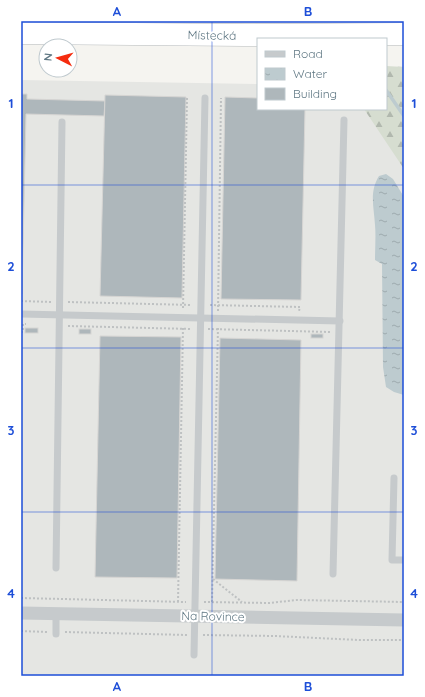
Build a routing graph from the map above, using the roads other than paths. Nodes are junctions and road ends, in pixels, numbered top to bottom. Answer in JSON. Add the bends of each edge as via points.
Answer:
{"nodes":[{"id":1,"x":21,"y":33,"type":"edge"},
{"id":2,"x":404,"y":34,"type":"edge"},
{"id":3,"x":205,"y":98,"type":"dead end"},
{"id":4,"x":344,"y":120,"type":"dead end"},
{"id":5,"x":62,"y":122,"type":"dead end"},
{"id":6,"x":21,"y":314,"type":"edge"},
{"id":7,"x":59,"y":315,"type":"junction"},
{"id":8,"x":200,"y":317,"type":"junction"},
{"id":9,"x":340,"y":321,"type":"junction"},
{"id":10,"x":394,"y":478,"type":"dead end"},
{"id":11,"x":404,"y":560,"type":"edge"},
{"id":12,"x":56,"y":568,"type":"dead end"},
{"id":13,"x":333,"y":574,"type":"dead end"},
{"id":14,"x":21,"y":613,"type":"edge"},
{"id":15,"x":56,"y":614,"type":"junction"},
{"id":16,"x":194,"y":616,"type":"junction"},
{"id":17,"x":404,"y":620,"type":"edge"},
{"id":18,"x":56,"y":633,"type":"road end"},
{"id":19,"x":194,"y":655,"type":"dead end"}],
"edges":[{"from":1,"to":2,"type":"highway","name":"Místecká"},
{"from":3,"to":8,"type":"lane"},
{"from":4,"to":9,"type":"lane"},
{"from":5,"to":7,"type":"lane"},
{"from":6,"to":7,"type":"lane"},
{"from":7,"to":8,"type":"lane"},
{"from":7,"to":12,"type":"lane"},
{"from":8,"to":9,"type":"lane"},
{"from":8,"to":16,"type":"lane"},
{"from":9,"to":13,"type":"lane"},
{"from":10,"to":11,"type":"lane","via":[[392,560]]},
{"from":14,"to":15,"type":"street","name":"Na Rovince"},
{"from":15,"to":16,"type":"street","name":"Na Rovince"},
{"from":15,"to":18,"type":"lane"},
{"from":16,"to":17,"type":"street","name":"Na Rovince"},
{"from":16,"to":19,"type":"lane"}]}
